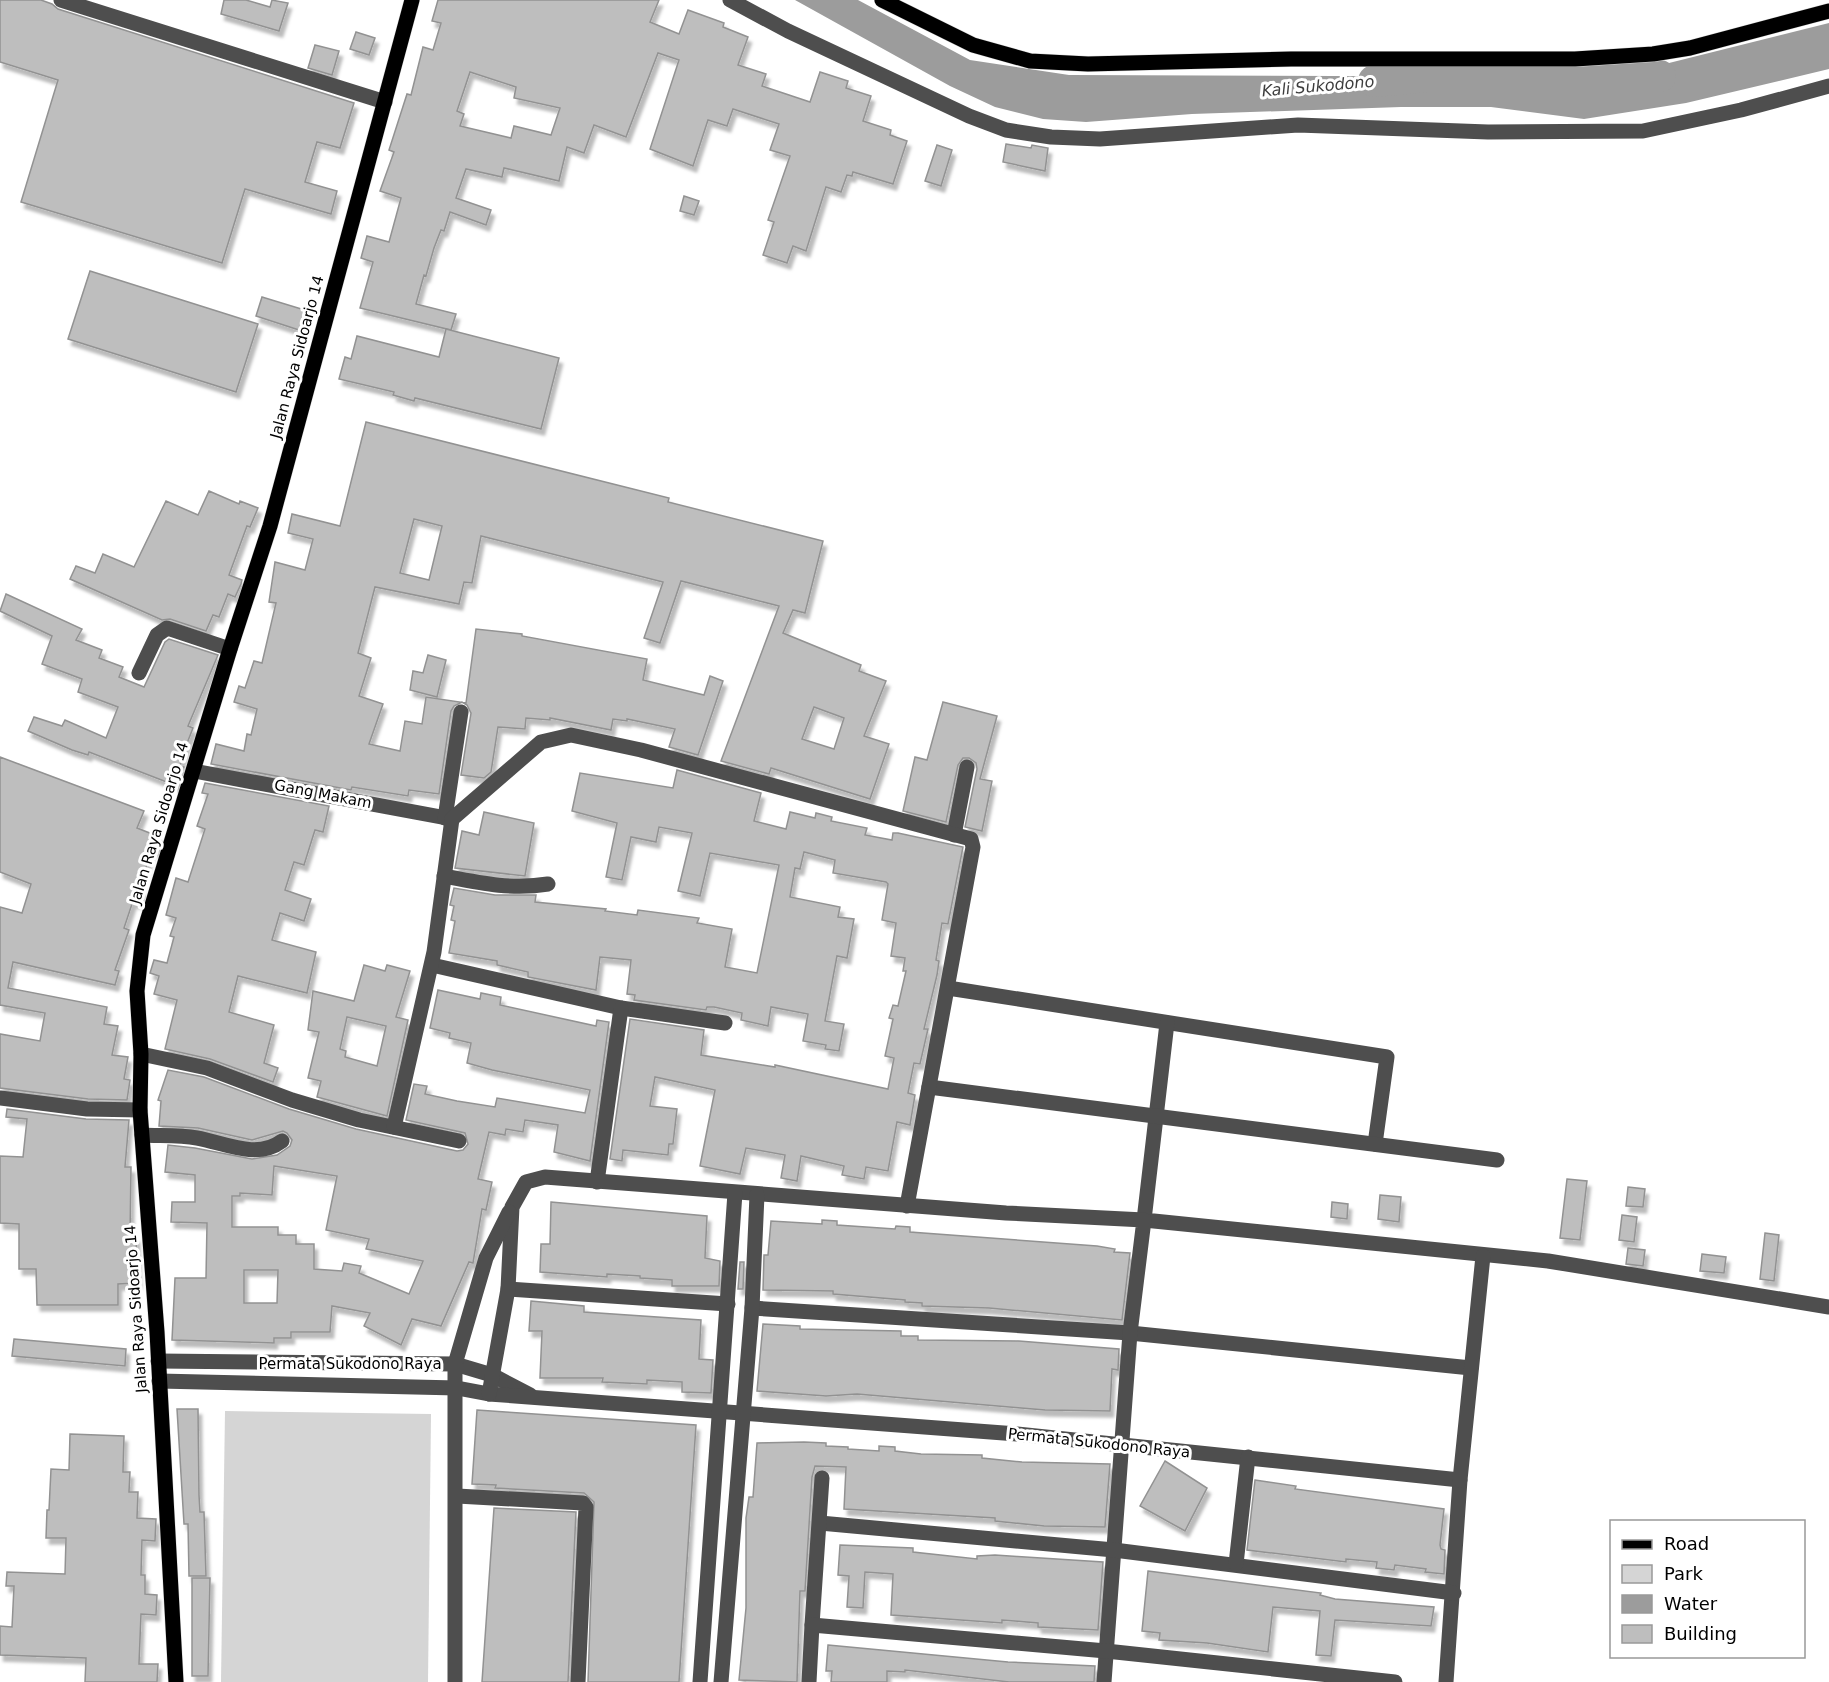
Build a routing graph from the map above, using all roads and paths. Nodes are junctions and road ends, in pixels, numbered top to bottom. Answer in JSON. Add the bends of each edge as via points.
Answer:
{"nodes":[{"id":1,"x":61,"y":0,"type":"edge"},
{"id":2,"x":412,"y":0,"type":"edge"},
{"id":3,"x":730,"y":0,"type":"edge"},
{"id":4,"x":882,"y":0,"type":"edge"},
{"id":5,"x":1829,"y":10,"type":"edge"},
{"id":6,"x":1829,"y":87,"type":"edge"},
{"id":7,"x":385,"y":102,"type":"junction"},
{"id":8,"x":230,"y":649,"type":"junction"},
{"id":9,"x":139,"y":673,"type":"dead end"},
{"id":10,"x":461,"y":712,"type":"dead end"},
{"id":11,"x":967,"y":767,"type":"dead end"},
{"id":12,"x":194,"y":771,"type":"junction"},
{"id":13,"x":449,"y":818,"type":"junction"},
{"id":14,"x":954,"y":835,"type":"junction"},
{"id":15,"x":444,"y":876,"type":"junction"},
{"id":16,"x":548,"y":884,"type":"dead end"},
{"id":17,"x":432,"y":965,"type":"junction"},
{"id":18,"x":948,"y":988,"type":"junction"},
{"id":19,"x":621,"y":1008,"type":"junction"},
{"id":20,"x":725,"y":1023,"type":"dead end"},
{"id":21,"x":1167,"y":1023,"type":"junction"},
{"id":22,"x":141,"y":1054,"type":"junction"},
{"id":23,"x":929,"y":1087,"type":"junction"},
{"id":24,"x":0,"y":1098,"type":"edge"},
{"id":25,"x":140,"y":1110,"type":"junction"},
{"id":26,"x":1156,"y":1116,"type":"junction"},
{"id":27,"x":394,"y":1127,"type":"junction"},
{"id":28,"x":142,"y":1135,"type":"junction"},
{"id":29,"x":282,"y":1141,"type":"dead end"},
{"id":30,"x":459,"y":1141,"type":"dead end"},
{"id":31,"x":1375,"y":1144,"type":"junction"},
{"id":32,"x":1497,"y":1160,"type":"dead end"},
{"id":33,"x":597,"y":1182,"type":"junction"},
{"id":34,"x":735,"y":1193,"type":"junction"},
{"id":35,"x":757,"y":1195,"type":"junction"},
{"id":36,"x":907,"y":1206,"type":"junction"},
{"id":37,"x":512,"y":1207,"type":"junction"},
{"id":38,"x":1144,"y":1220,"type":"junction"},
{"id":39,"x":1483,"y":1256,"type":"junction"},
{"id":40,"x":508,"y":1289,"type":"junction"},
{"id":41,"x":728,"y":1304,"type":"junction"},
{"id":42,"x":1829,"y":1307,"type":"edge"},
{"id":43,"x":752,"y":1308,"type":"junction"},
{"id":44,"x":1130,"y":1333,"type":"junction"},
{"id":45,"x":158,"y":1361,"type":"junction"},
{"id":46,"x":333,"y":1364,"type":"junction"},
{"id":47,"x":455,"y":1364,"type":"junction"},
{"id":48,"x":1471,"y":1368,"type":"junction"},
{"id":49,"x":492,"y":1375,"type":"junction"},
{"id":50,"x":159,"y":1382,"type":"junction"},
{"id":51,"x":333,"y":1386,"type":"junction"},
{"id":52,"x":457,"y":1388,"type":"junction"},
{"id":53,"x":489,"y":1394,"type":"junction"},
{"id":54,"x":535,"y":1398,"type":"junction"},
{"id":55,"x":722,"y":1414,"type":"junction"},
{"id":56,"x":743,"y":1416,"type":"junction"},
{"id":57,"x":1122,"y":1445,"type":"junction"},
{"id":58,"x":1248,"y":1457,"type":"junction"},
{"id":59,"x":822,"y":1478,"type":"dead end"},
{"id":60,"x":1460,"y":1480,"type":"junction"},
{"id":61,"x":457,"y":1496,"type":"junction"},
{"id":62,"x":820,"y":1523,"type":"junction"},
{"id":63,"x":1114,"y":1550,"type":"junction"},
{"id":64,"x":1236,"y":1564,"type":"junction"},
{"id":65,"x":1454,"y":1593,"type":"junction"},
{"id":66,"x":812,"y":1625,"type":"junction"},
{"id":67,"x":1106,"y":1651,"type":"junction"},
{"id":68,"x":176,"y":1682,"type":"edge"},
{"id":69,"x":455,"y":1682,"type":"edge"},
{"id":70,"x":578,"y":1682,"type":"edge"},
{"id":71,"x":700,"y":1682,"type":"edge"},
{"id":72,"x":721,"y":1682,"type":"edge"},
{"id":73,"x":809,"y":1682,"type":"edge"},
{"id":74,"x":1104,"y":1682,"type":"edge"},
{"id":75,"x":1395,"y":1682,"type":"edge"},
{"id":76,"x":1446,"y":1682,"type":"edge"}],
"edges":[{"from":1,"to":7,"type":"street"},
{"from":2,"to":7,"type":"main road","name":"Jalan Raya Sidoarjo 14"},
{"from":3,"to":6,"type":"street","via":[[788,32],[969,116],[1006,129],[1051,137],[1100,139],[1298,125],[1488,132],[1643,131]]},
{"from":4,"to":5,"type":"main road","via":[[973,45],[1030,61],[1088,64],[1291,58],[1575,59],[1653,54],[1690,48]]},
{"from":7,"to":8,"type":"main road","name":"Jalan Raya Sidoarjo 14","via":[[270,526]]},
{"from":8,"to":9,"type":"street","via":[[167,628],[157,635]]},
{"from":8,"to":12,"type":"main road","name":"Jalan Raya Sidoarjo 14"},
{"from":10,"to":13,"type":"street"},
{"from":11,"to":14,"type":"street"},
{"from":12,"to":13,"type":"street","name":"Gang Makam"},
{"from":12,"to":22,"type":"main road","name":"Jalan Raya Sidoarjo 14","via":[[143,935],[137,991]]},
{"from":13,"to":14,"type":"street","via":[[541,742],[571,735],[641,750]]},
{"from":13,"to":15,"type":"street"},
{"from":14,"to":18,"type":"street","via":[[971,839],[973,847]]},
{"from":15,"to":16,"type":"street","via":[[491,886],[524,888]]},
{"from":15,"to":17,"type":"street"},
{"from":17,"to":19,"type":"street"},
{"from":17,"to":27,"type":"street"},
{"from":18,"to":21,"type":"street"},
{"from":18,"to":23,"type":"street"},
{"from":19,"to":20,"type":"street"},
{"from":19,"to":33,"type":"street"},
{"from":21,"to":26,"type":"street"},
{"from":21,"to":31,"type":"street","via":[[1387,1057]]},
{"from":22,"to":25,"type":"main road","name":"Jalan Raya Sidoarjo 14"},
{"from":22,"to":27,"type":"street","via":[[207,1068],[291,1100]]},
{"from":23,"to":26,"type":"street"},
{"from":23,"to":36,"type":"street"},
{"from":24,"to":25,"type":"street","via":[[87,1109]]},
{"from":25,"to":28,"type":"main road","name":"Jalan Raya Sidoarjo 14"},
{"from":26,"to":31,"type":"street"},
{"from":26,"to":38,"type":"street"},
{"from":27,"to":30,"type":"street"},
{"from":28,"to":29,"type":"street","via":[[196,1138],[240,1149],[272,1148]]},
{"from":28,"to":45,"type":"main road","name":"Jalan Raya Sidoarjo 14"},
{"from":31,"to":32,"type":"street"},
{"from":33,"to":34,"type":"street"},
{"from":33,"to":37,"type":"street","via":[[545,1178],[526,1182]]},
{"from":34,"to":35,"type":"street"},
{"from":34,"to":41,"type":"street"},
{"from":35,"to":36,"type":"street"},
{"from":35,"to":43,"type":"street"},
{"from":36,"to":38,"type":"street"},
{"from":37,"to":40,"type":"street"},
{"from":37,"to":47,"type":"street","via":[[486,1258]]},
{"from":38,"to":39,"type":"street"},
{"from":38,"to":44,"type":"street"},
{"from":39,"to":42,"type":"street","via":[[1568,1264]]},
{"from":39,"to":48,"type":"street"},
{"from":40,"to":41,"type":"street"},
{"from":40,"to":49,"type":"street"},
{"from":41,"to":55,"type":"street"},
{"from":43,"to":44,"type":"street"},
{"from":43,"to":56,"type":"street"},
{"from":44,"to":48,"type":"street"},
{"from":44,"to":57,"type":"street"},
{"from":45,"to":46,"type":"street","name":"Permata Sukodono Raya"},
{"from":45,"to":50,"type":"main road","name":"Jalan Raya Sidoarjo 14"},
{"from":46,"to":47,"type":"street","name":"Permata Sukodono Raya"},
{"from":46,"to":51,"type":"street"},
{"from":47,"to":49,"type":"street","name":"Permata Sukodono Raya"},
{"from":47,"to":52,"type":"street"},
{"from":48,"to":60,"type":"street"},
{"from":49,"to":53,"type":"street"},
{"from":49,"to":54,"type":"street","name":"Permata Sukodono Raya"},
{"from":50,"to":51,"type":"street","name":"Permata Sukodono Raya"},
{"from":50,"to":68,"type":"main road","name":"Jalan Raya Sidoarjo 14"},
{"from":51,"to":52,"type":"street","name":"Permata Sukodono Raya"},
{"from":52,"to":53,"type":"street","name":"Permata Sukodono Raya"},
{"from":52,"to":61,"type":"street"},
{"from":53,"to":54,"type":"street","name":"Permata Sukodono Raya"},
{"from":54,"to":55,"type":"street","name":"Permata Sukodono Raya"},
{"from":55,"to":56,"type":"street","name":"Permata Sukodono Raya"},
{"from":55,"to":71,"type":"street"},
{"from":56,"to":57,"type":"street","name":"Permata Sukodono Raya"},
{"from":56,"to":72,"type":"street"},
{"from":57,"to":58,"type":"street","name":"Permata Sukodono Raya"},
{"from":57,"to":63,"type":"street"},
{"from":58,"to":60,"type":"street","name":"Permata Sukodono Raya"},
{"from":58,"to":64,"type":"street"},
{"from":59,"to":62,"type":"street"},
{"from":60,"to":65,"type":"street"},
{"from":61,"to":69,"type":"street"},
{"from":61,"to":70,"type":"street","via":[[583,1503],[586,1507]]},
{"from":62,"to":63,"type":"street"},
{"from":62,"to":66,"type":"street"},
{"from":63,"to":64,"type":"street"},
{"from":63,"to":67,"type":"street"},
{"from":64,"to":65,"type":"street"},
{"from":65,"to":76,"type":"street"},
{"from":66,"to":67,"type":"street"},
{"from":66,"to":73,"type":"street"},
{"from":67,"to":74,"type":"street"},
{"from":67,"to":75,"type":"street"}]}
